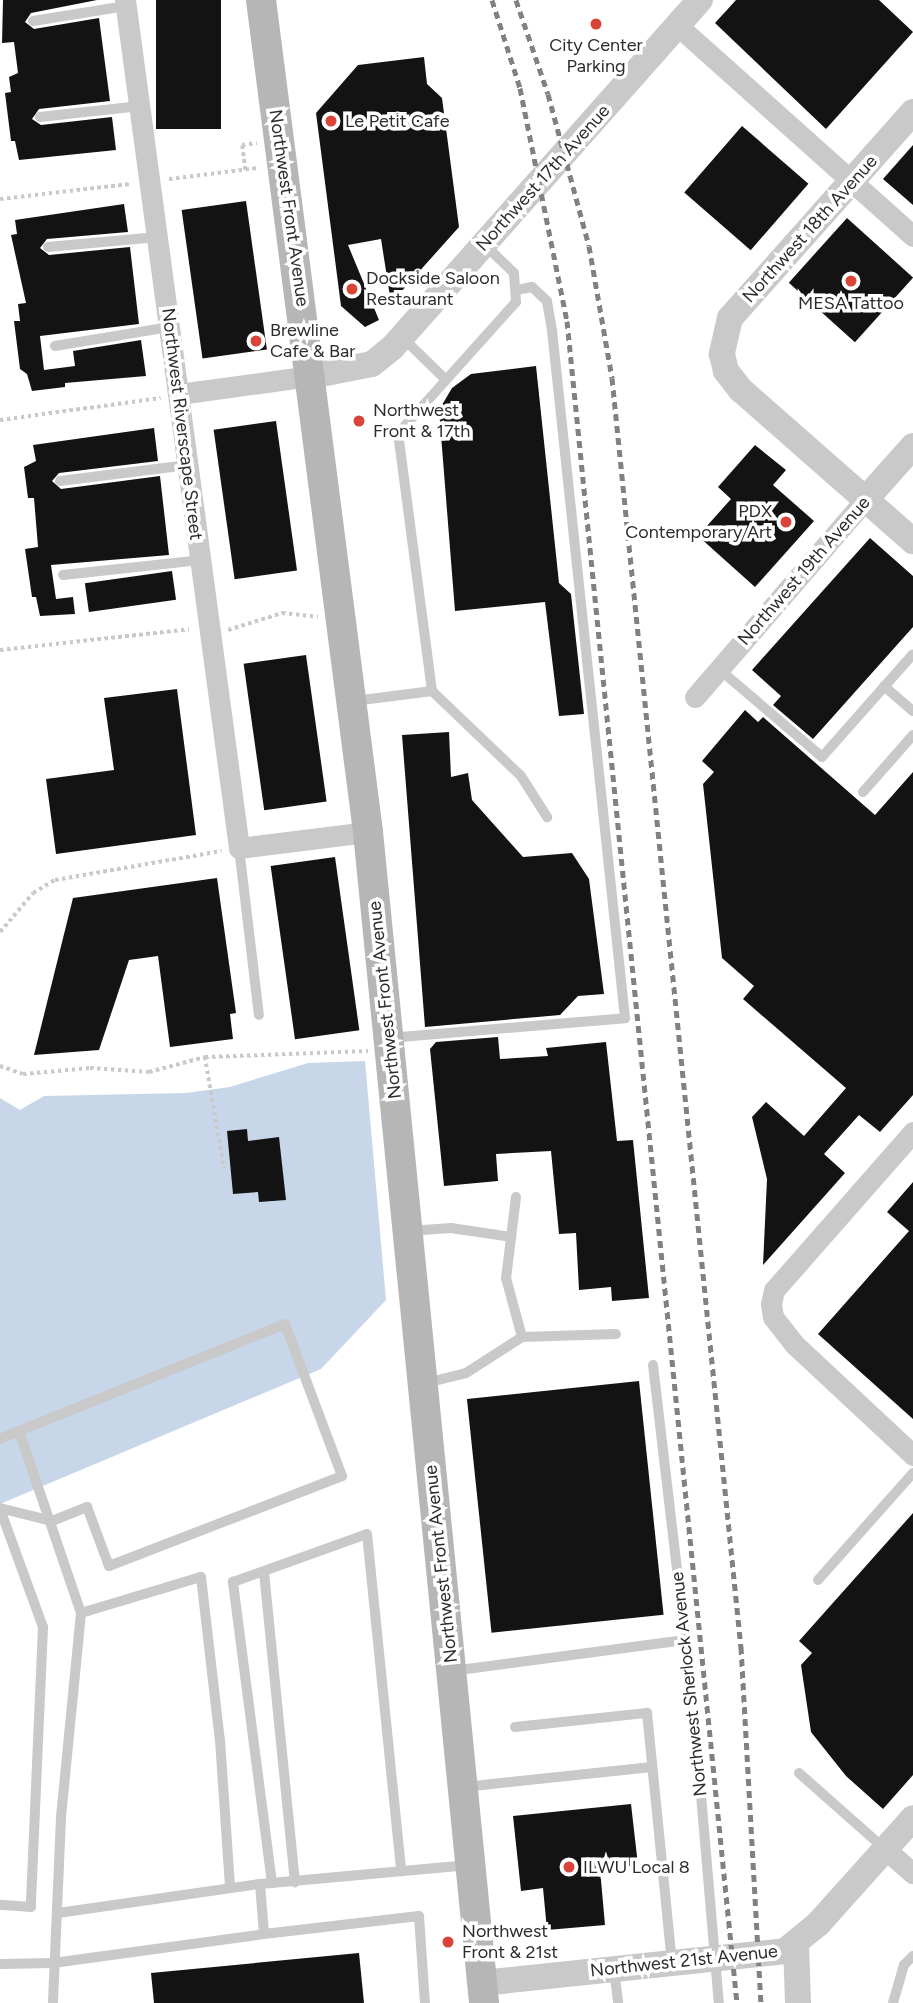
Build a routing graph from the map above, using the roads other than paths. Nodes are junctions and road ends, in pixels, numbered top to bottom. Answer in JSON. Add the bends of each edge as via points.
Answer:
{"nodes":[{"id":1,"x":261,"y":0,"type":"edge"},
{"id":2,"x":701,"y":0,"type":"edge"},
{"id":3,"x":126,"y":3,"type":"edge"},
{"id":4,"x":33,"y":21,"type":"dead end"},
{"id":5,"x":678,"y":26,"type":"junction"},
{"id":6,"x":140,"y":106,"type":"junction"},
{"id":7,"x":913,"y":112,"type":"edge"},
{"id":8,"x":40,"y":117,"type":"dead end"},
{"id":9,"x":852,"y":182,"type":"junction"},
{"id":10,"x":913,"y":236,"type":"edge"},
{"id":11,"x":158,"y":237,"type":"junction"},
{"id":12,"x":484,"y":244,"type":"junction"},
{"id":13,"x":48,"y":247,"type":"dead end"},
{"id":14,"x":517,"y":290,"type":"junction"},
{"id":15,"x":170,"y":327,"type":"junction"},
{"id":16,"x":402,"y":337,"type":"junction"},
{"id":17,"x":55,"y":346,"type":"dead end"},
{"id":18,"x":311,"y":376,"type":"junction"},
{"id":19,"x":446,"y":380,"type":"junction"},
{"id":20,"x":179,"y":394,"type":"junction"},
{"id":21,"x":913,"y":446,"type":"edge"},
{"id":22,"x":188,"y":465,"type":"junction"},
{"id":23,"x":60,"y":481,"type":"dead end"},
{"id":24,"x":866,"y":499,"type":"junction"},
{"id":25,"x":913,"y":541,"type":"edge"},
{"id":26,"x":200,"y":560,"type":"junction"},
{"id":27,"x":63,"y":575,"type":"dead end"},
{"id":28,"x":913,"y":654,"type":"edge"},
{"id":29,"x":719,"y":669,"type":"junction"},
{"id":30,"x":884,"y":686,"type":"junction"},
{"id":31,"x":432,"y":691,"type":"junction"},
{"id":32,"x":695,"y":697,"type":"dead end"},
{"id":33,"x":354,"y":701,"type":"junction"},
{"id":34,"x":913,"y":711,"type":"edge"},
{"id":35,"x":913,"y":735,"type":"edge"},
{"id":36,"x":863,"y":792,"type":"dead end"},
{"id":37,"x":547,"y":817,"type":"dead end"},
{"id":38,"x":368,"y":832,"type":"junction"},
{"id":39,"x":239,"y":848,"type":"junction"},
{"id":40,"x":259,"y":1015,"type":"dead end"},
{"id":41,"x":390,"y":1044,"type":"junction"},
{"id":42,"x":913,"y":1132,"type":"edge"},
{"id":43,"x":516,"y":1197,"type":"dead end"},
{"id":44,"x":409,"y":1231,"type":"junction"},
{"id":45,"x":511,"y":1237,"type":"junction"},
{"id":46,"x":615,"y":1334,"type":"dead end"},
{"id":47,"x":522,"y":1337,"type":"junction"},
{"id":48,"x":653,"y":1365,"type":"dead end"},
{"id":49,"x":423,"y":1384,"type":"junction"},
{"id":50,"x":19,"y":1431,"type":"junction"},
{"id":51,"x":0,"y":1439,"type":"edge"},
{"id":52,"x":913,"y":1455,"type":"edge"},
{"id":53,"x":913,"y":1473,"type":"edge"},
{"id":54,"x":0,"y":1508,"type":"edge"},
{"id":55,"x":52,"y":1521,"type":"junction"},
{"id":56,"x":264,"y":1572,"type":"junction"},
{"id":57,"x":818,"y":1580,"type":"dead end"},
{"id":58,"x":81,"y":1613,"type":"junction"},
{"id":59,"x":685,"y":1640,"type":"junction"},
{"id":60,"x":452,"y":1671,"type":"junction"},
{"id":61,"x":514,"y":1727,"type":"dead end"},
{"id":62,"x":652,"y":1768,"type":"junction"},
{"id":63,"x":799,"y":1773,"type":"dead end"},
{"id":64,"x":463,"y":1787,"type":"junction"},
{"id":65,"x":913,"y":1818,"type":"edge"},
{"id":66,"x":886,"y":1849,"type":"junction"},
{"id":67,"x":472,"y":1865,"type":"junction"},
{"id":68,"x":401,"y":1871,"type":"junction"},
{"id":69,"x":913,"y":1873,"type":"edge"},
{"id":70,"x":295,"y":1882,"type":"junction"},
{"id":71,"x":266,"y":1883,"type":"junction"},
{"id":72,"x":230,"y":1888,"type":"junction"},
{"id":73,"x":0,"y":1906,"type":"edge"},
{"id":74,"x":58,"y":1913,"type":"junction"},
{"id":75,"x":264,"y":1934,"type":"junction"},
{"id":76,"x":796,"y":1945,"type":"junction"},
{"id":77,"x":913,"y":1956,"type":"edge"},
{"id":78,"x":715,"y":1959,"type":"junction"},
{"id":79,"x":53,"y":1963,"type":"junction"},
{"id":80,"x":0,"y":1964,"type":"edge"},
{"id":81,"x":672,"y":1964,"type":"junction"},
{"id":82,"x":614,"y":1969,"type":"junction"},
{"id":83,"x":483,"y":1993,"type":"edge"},
{"id":84,"x":53,"y":2003,"type":"edge"},
{"id":85,"x":425,"y":2003,"type":"edge"},
{"id":86,"x":618,"y":2003,"type":"edge"},
{"id":87,"x":719,"y":2003,"type":"edge"},
{"id":88,"x":798,"y":2003,"type":"edge"},
{"id":89,"x":893,"y":2003,"type":"edge"}],
"edges":[{"from":1,"to":18,"type":"main road","name":"Northwest Front Avenue"},
{"from":2,"to":5,"type":"street","name":"Northwest 17th Avenue"},
{"from":3,"to":4,"type":"lane"},
{"from":3,"to":6,"type":"street","name":"Northwest Riverscape Street"},
{"from":5,"to":9,"type":"street"},
{"from":5,"to":12,"type":"street","name":"Northwest 17th Avenue"},
{"from":6,"to":8,"type":"lane"},
{"from":6,"to":11,"type":"street","name":"Northwest Riverscape Street"},
{"from":7,"to":9,"type":"street","name":"Northwest 18th Avenue"},
{"from":9,"to":10,"type":"street"},
{"from":9,"to":24,"type":"street","name":"Northwest 18th Avenue","via":[[730,318],[722,354],[726,371],[741,390]]},
{"from":11,"to":13,"type":"lane"},
{"from":11,"to":15,"type":"street","name":"Northwest Riverscape Street"},
{"from":12,"to":14,"type":"lane","via":[[514,273]]},
{"from":12,"to":16,"type":"street","name":"Northwest 17th Avenue"},
{"from":14,"to":19,"type":"lane","via":[[516,302]]},
{"from":14,"to":41,"type":"lane","via":[[532,287],[547,301],[552,330],[625,1018],[498,1027]]},
{"from":15,"to":17,"type":"lane"},
{"from":15,"to":20,"type":"street","name":"Northwest Riverscape Street"},
{"from":16,"to":18,"type":"street","name":"Northwest 17th Avenue","via":[[372,364]]},
{"from":16,"to":19,"type":"lane"},
{"from":18,"to":20,"type":"street","name":"Northwest 17th Avenue"},
{"from":18,"to":33,"type":"main road","name":"Northwest Front Avenue"},
{"from":19,"to":31,"type":"lane","via":[[402,429],[399,441]]},
{"from":20,"to":22,"type":"street","name":"Northwest Riverscape Street"},
{"from":21,"to":24,"type":"street","name":"Northwest 19th Avenue"},
{"from":22,"to":23,"type":"lane"},
{"from":22,"to":26,"type":"street","name":"Northwest Riverscape Street"},
{"from":24,"to":25,"type":"street"},
{"from":24,"to":29,"type":"street","name":"Northwest 19th Avenue"},
{"from":26,"to":27,"type":"lane"},
{"from":26,"to":39,"type":"street","name":"Northwest Riverscape Street"},
{"from":28,"to":30,"type":"lane"},
{"from":29,"to":30,"type":"lane","via":[[822,757]]},
{"from":29,"to":32,"type":"street","name":"Northwest 19th Avenue"},
{"from":30,"to":34,"type":"lane"},
{"from":31,"to":33,"type":"lane"},
{"from":31,"to":37,"type":"lane","via":[[521,776]]},
{"from":33,"to":38,"type":"main road","name":"Northwest Front Avenue"},
{"from":35,"to":36,"type":"lane"},
{"from":38,"to":39,"type":"street"},
{"from":38,"to":41,"type":"main road","name":"Northwest Front Avenue"},
{"from":39,"to":40,"type":"lane"},
{"from":41,"to":44,"type":"main road","name":"Northwest Front Avenue"},
{"from":42,"to":52,"type":"street","via":[[774,1290],[773,1317],[816,1367]]},
{"from":43,"to":45,"type":"lane"},
{"from":44,"to":45,"type":"lane","via":[[451,1228]]},
{"from":44,"to":49,"type":"main road","name":"Northwest Front Avenue"},
{"from":45,"to":47,"type":"lane","via":[[506,1278]]},
{"from":46,"to":47,"type":"lane"},
{"from":47,"to":49,"type":"lane","via":[[466,1373]]},
{"from":48,"to":59,"type":"lane","name":"Northwest Sherlock Avenue"},
{"from":49,"to":60,"type":"main road","name":"Northwest Front Avenue"},
{"from":50,"to":51,"type":"lane"},
{"from":50,"to":55,"type":"lane"},
{"from":50,"to":55,"type":"lane","via":[[285,1324],[342,1476],[109,1566],[87,1507]]},
{"from":53,"to":57,"type":"lane"},
{"from":54,"to":55,"type":"lane"},
{"from":54,"to":73,"type":"lane","via":[[43,1627],[31,1906]]},
{"from":55,"to":58,"type":"lane"},
{"from":56,"to":68,"type":"lane","via":[[367,1534]]},
{"from":56,"to":70,"type":"lane"},
{"from":56,"to":71,"type":"lane","via":[[233,1582]]},
{"from":58,"to":72,"type":"lane","via":[[201,1577],[220,1740]]},
{"from":58,"to":74,"type":"lane","via":[[61,1818]]},
{"from":59,"to":60,"type":"lane"},
{"from":59,"to":78,"type":"lane","name":"Northwest Sherlock Avenue"},
{"from":60,"to":64,"type":"main road","name":"Northwest Front Avenue"},
{"from":61,"to":62,"type":"lane","via":[[647,1713]]},
{"from":62,"to":64,"type":"lane"},
{"from":62,"to":81,"type":"lane"},
{"from":63,"to":66,"type":"lane"},
{"from":64,"to":67,"type":"main road","name":"Northwest Front Avenue"},
{"from":65,"to":66,"type":"street","name":"Northwest 21st Avenue"},
{"from":66,"to":69,"type":"street"},
{"from":66,"to":76,"type":"street","name":"Northwest 21st Avenue"},
{"from":67,"to":68,"type":"lane"},
{"from":67,"to":83,"type":"main road","name":"Northwest Front Avenue"},
{"from":68,"to":70,"type":"lane"},
{"from":70,"to":71,"type":"lane"},
{"from":71,"to":72,"type":"lane"},
{"from":71,"to":75,"type":"lane"},
{"from":72,"to":74,"type":"lane"},
{"from":74,"to":79,"type":"lane"},
{"from":75,"to":79,"type":"lane"},
{"from":75,"to":85,"type":"lane","via":[[419,1916]]},
{"from":76,"to":78,"type":"street","name":"Northwest 21st Avenue","via":[[760,1956]]},
{"from":76,"to":88,"type":"street"},
{"from":77,"to":89,"type":"lane","via":[[904,1965]]},
{"from":78,"to":81,"type":"street","name":"Northwest 21st Avenue"},
{"from":78,"to":87,"type":"lane","name":"Northwest Sherlock Avenue"},
{"from":79,"to":80,"type":"lane"},
{"from":79,"to":84,"type":"lane"},
{"from":81,"to":82,"type":"street","name":"Northwest 21st Avenue"},
{"from":82,"to":83,"type":"street","name":"Northwest 21st Avenue"},
{"from":82,"to":86,"type":"lane"}]}
